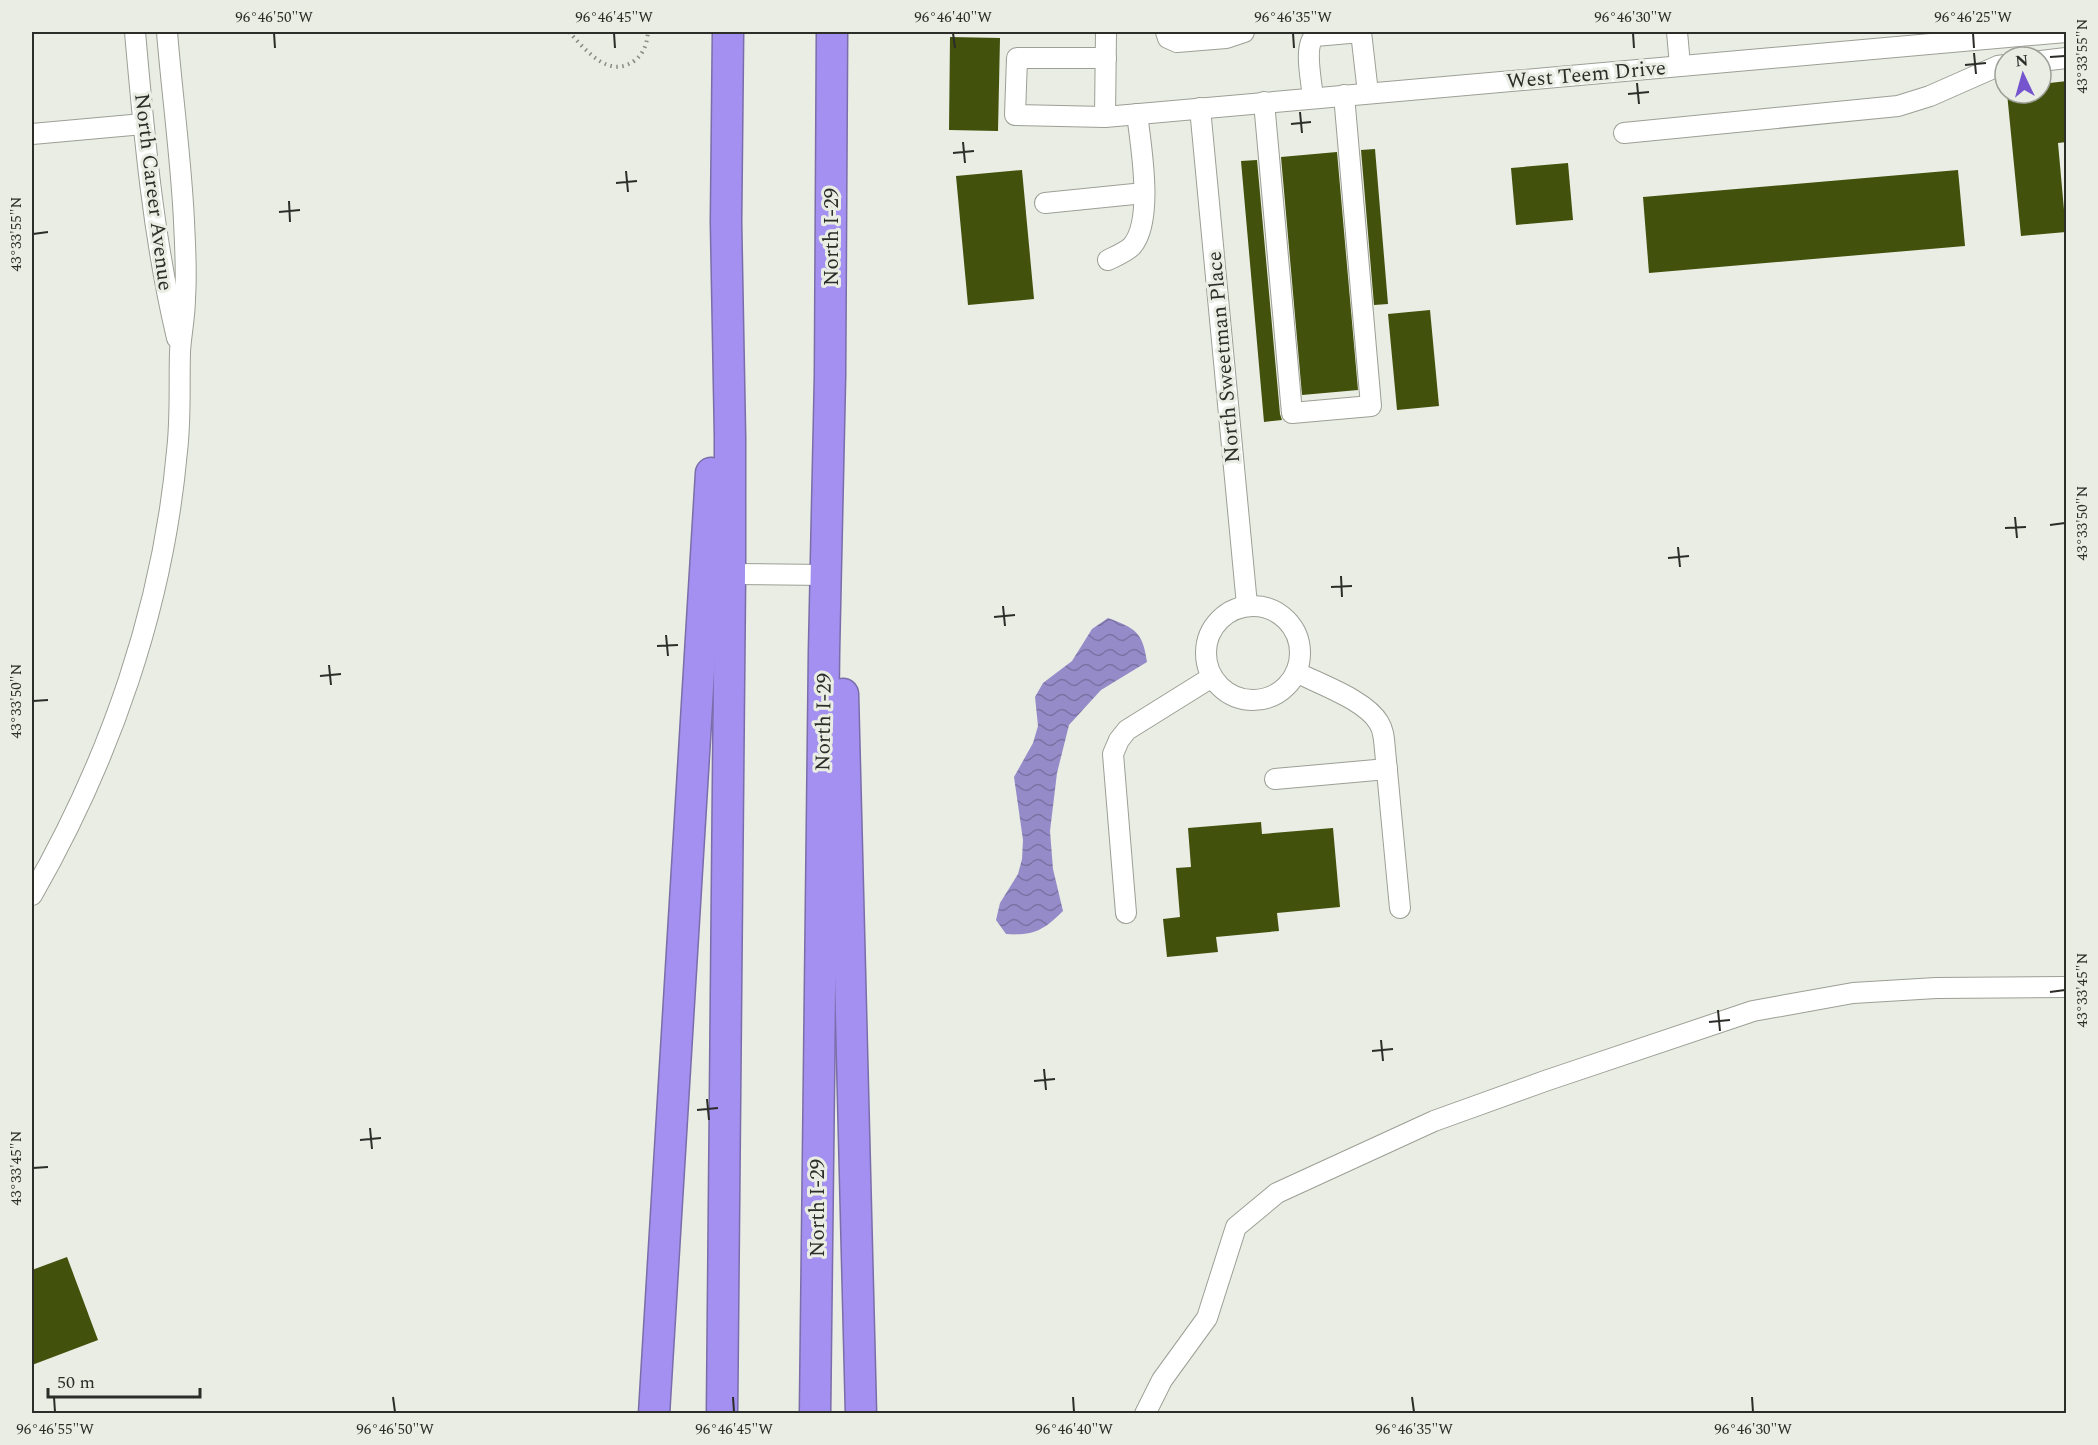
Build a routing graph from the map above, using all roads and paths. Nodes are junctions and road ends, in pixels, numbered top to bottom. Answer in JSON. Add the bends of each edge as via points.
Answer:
{"nodes":[{"id":1,"x":135,"y":32,"type":"edge"},
{"id":2,"x":166,"y":32,"type":"edge"},
{"id":3,"x":569,"y":32,"type":"edge"},
{"id":4,"x":648,"y":32,"type":"edge"},
{"id":5,"x":728,"y":32,"type":"edge"},
{"id":6,"x":832,"y":32,"type":"edge"},
{"id":7,"x":1106,"y":32,"type":"edge"},
{"id":8,"x":1166,"y":32,"type":"edge"},
{"id":9,"x":1244,"y":32,"type":"edge"},
{"id":10,"x":1361,"y":32,"type":"edge"},
{"id":11,"x":1677,"y":32,"type":"edge"},
{"id":12,"x":2067,"y":32,"type":"edge"},
{"id":13,"x":1997,"y":38,"type":"junction"},
{"id":14,"x":1998,"y":45,"type":"edge"},
{"id":15,"x":1106,"y":58,"type":"junction"},
{"id":16,"x":1680,"y":65,"type":"junction"},
{"id":17,"x":1993,"y":69,"type":"edge"},
{"id":18,"x":1368,"y":93,"type":"junction"},
{"id":19,"x":1344,"y":96,"type":"junction"},
{"id":20,"x":1313,"y":98,"type":"junction"},
{"id":21,"x":1264,"y":102,"type":"junction"},
{"id":22,"x":1200,"y":108,"type":"junction"},
{"id":23,"x":1137,"y":114,"type":"junction"},
{"id":24,"x":1105,"y":117,"type":"junction"},
{"id":25,"x":143,"y":124,"type":"junction"},
{"id":26,"x":1624,"y":133,"type":"dead end"},
{"id":27,"x":32,"y":135,"type":"edge"},
{"id":28,"x":1144,"y":193,"type":"junction"},
{"id":29,"x":1045,"y":203,"type":"dead end"},
{"id":30,"x":726,"y":222,"type":"junction"},
{"id":31,"x":1108,"y":260,"type":"dead end"},
{"id":32,"x":180,"y":352,"type":"junction"},
{"id":33,"x":830,"y":376,"type":"junction"},
{"id":34,"x":730,"y":574,"type":"junction"},
{"id":35,"x":825,"y":575,"type":"junction"},
{"id":36,"x":1247,"y":605,"type":"junction"},
{"id":37,"x":1296,"y":672,"type":"junction"},
{"id":38,"x":1212,"y":677,"type":"junction"},
{"id":39,"x":1387,"y":770,"type":"junction"},
{"id":40,"x":1275,"y":779,"type":"dead end"},
{"id":41,"x":32,"y":895,"type":"edge"},
{"id":42,"x":1400,"y":908,"type":"dead end"},
{"id":43,"x":1126,"y":913,"type":"dead end"},
{"id":44,"x":2067,"y":987,"type":"edge"},
{"id":45,"x":654,"y":1413,"type":"edge"},
{"id":46,"x":722,"y":1413,"type":"edge"},
{"id":47,"x":815,"y":1413,"type":"edge"},
{"id":48,"x":861,"y":1413,"type":"edge"},
{"id":49,"x":1145,"y":1413,"type":"edge"}],
"edges":[{"from":1,"to":25,"type":"street","name":"North Career Avenue"},
{"from":2,"to":32,"type":"street","name":"North Career Avenue","via":[[184,220],[186,297]]},
{"from":3,"to":4,"type":"path","via":[[600,62],[613,68],[638,58]]},
{"from":5,"to":30,"type":"highway"},
{"from":6,"to":33,"type":"highway","name":"North I-29"},
{"from":7,"to":15,"type":"street"},
{"from":8,"to":9,"type":"street","via":[[1168,38],[1177,42],[1226,38]]},
{"from":10,"to":18,"type":"street"},
{"from":10,"to":20,"type":"street","via":[[1312,38],[1308,47]]},
{"from":11,"to":16,"type":"street"},
{"from":12,"to":13,"type":"street","name":"West Teem Drive"},
{"from":13,"to":14,"type":"street"},
{"from":13,"to":16,"type":"street","name":"West Teem Drive"},
{"from":15,"to":24,"type":"street"},
{"from":15,"to":24,"type":"street","name":"West Teem Drive","via":[[1017,58],[1015,115]]},
{"from":16,"to":18,"type":"street","name":"West Teem Drive"},
{"from":17,"to":26,"type":"street","via":[[1899,106]]},
{"from":18,"to":19,"type":"street","name":"West Teem Drive"},
{"from":19,"to":20,"type":"street","name":"West Teem Drive"},
{"from":19,"to":21,"type":"street","via":[[1371,406],[1303,412],[1292,412]]},
{"from":20,"to":21,"type":"street","name":"West Teem Drive"},
{"from":21,"to":22,"type":"street","name":"West Teem Drive"},
{"from":22,"to":23,"type":"street","name":"West Teem Drive"},
{"from":22,"to":36,"type":"street","name":"North Sweetman Place"},
{"from":23,"to":24,"type":"street","name":"West Teem Drive"},
{"from":23,"to":28,"type":"street"},
{"from":25,"to":27,"type":"street"},
{"from":25,"to":32,"type":"street","name":"North Career Avenue","via":[[167,299]]},
{"from":28,"to":29,"type":"street"},
{"from":28,"to":31,"type":"street","via":[[1140,233],[1131,247]]},
{"from":30,"to":34,"type":"highway"},
{"from":30,"to":45,"type":"highway"},
{"from":32,"to":41,"type":"street","name":"North Career Avenue","via":[[177,453],[162,554],[147,619],[122,701],[95,770]]},
{"from":33,"to":35,"type":"highway","name":"North I-29"},
{"from":33,"to":48,"type":"highway","via":[[843,692]]},
{"from":34,"to":35,"type":"street"},
{"from":34,"to":46,"type":"highway"},
{"from":35,"to":47,"type":"highway","name":"North I-29"},
{"from":36,"to":37,"type":"street","via":[[1263,606],[1289,622],[1300,650]]},
{"from":36,"to":38,"type":"street","via":[[1219,619],[1210,632],[1206,663]]},
{"from":37,"to":38,"type":"street","via":[[1281,691],[1251,700],[1222,689]]},
{"from":37,"to":39,"type":"street","via":[[1370,711],[1383,732]]},
{"from":38,"to":43,"type":"street","via":[[1127,730],[1115,747]]},
{"from":39,"to":40,"type":"street"},
{"from":39,"to":42,"type":"street"},
{"from":44,"to":49,"type":"street","via":[[1852,993],[1753,1011],[1434,1121],[1277,1193],[1236,1227],[1207,1318],[1162,1380]]}]}
